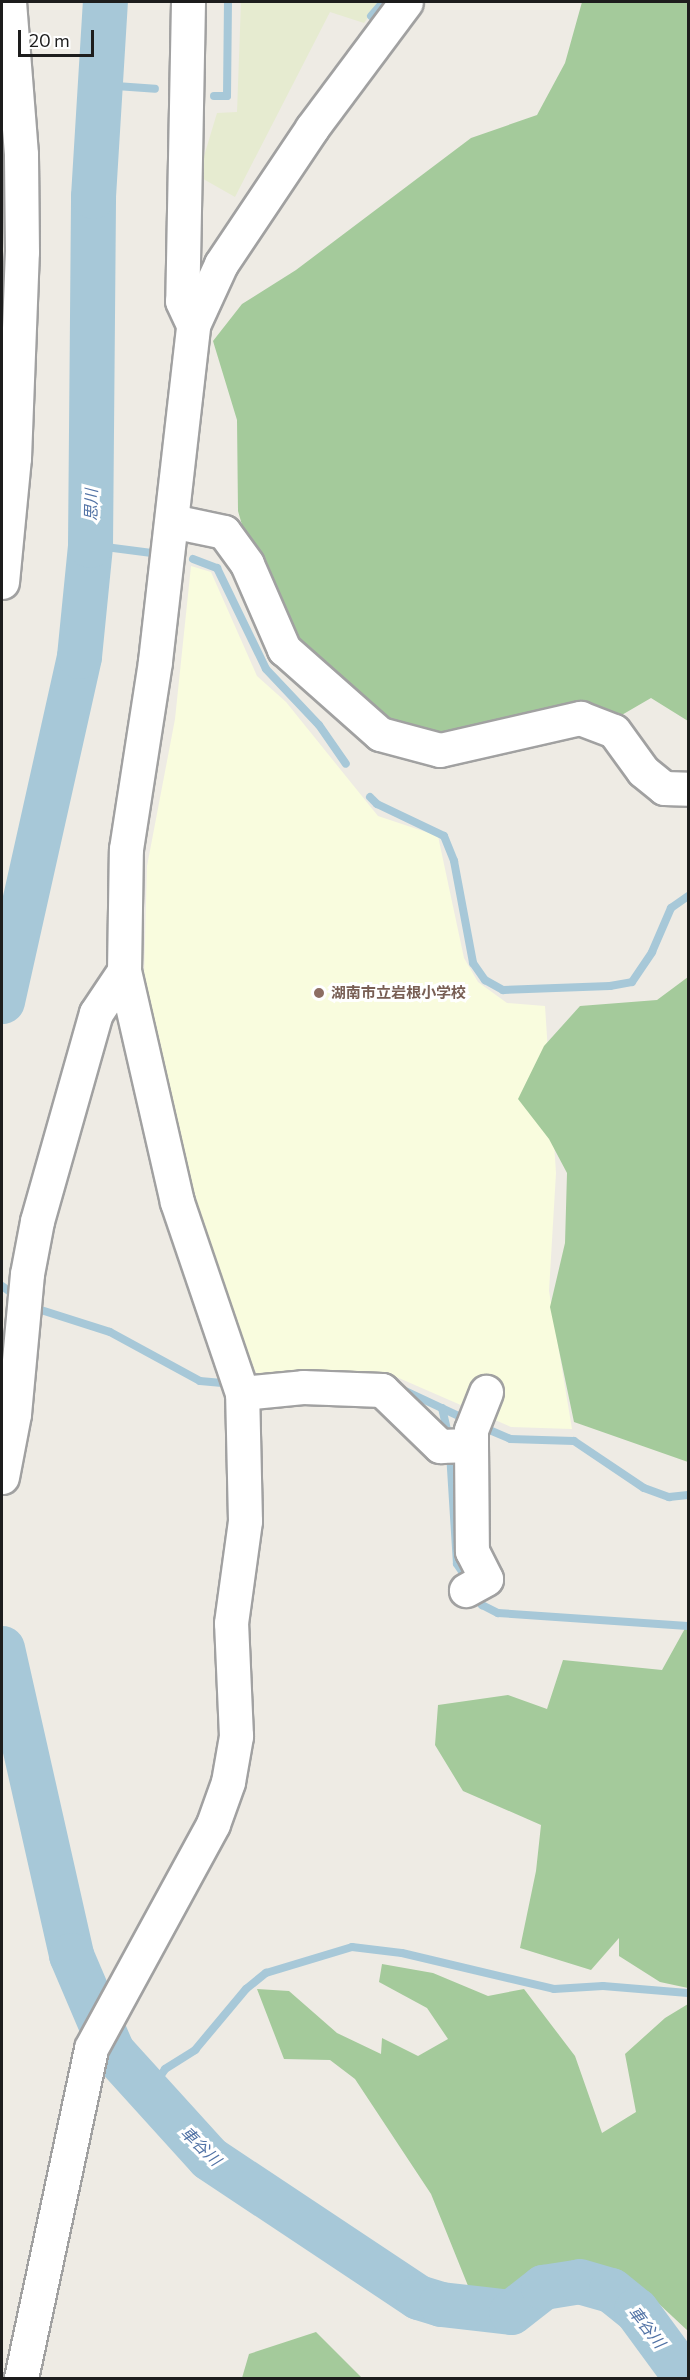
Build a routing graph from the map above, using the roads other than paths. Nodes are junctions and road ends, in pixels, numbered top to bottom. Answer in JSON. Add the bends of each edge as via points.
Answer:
{"nodes":[{"id":1,"x":9,"y":2,"type":"edge"},
{"id":2,"x":188,"y":2,"type":"edge"},
{"id":3,"x":406,"y":2,"type":"edge"},
{"id":4,"x":193,"y":325,"type":"junction"},
{"id":5,"x":172,"y":521,"type":"junction"},
{"id":6,"x":2,"y":582,"type":"edge"},
{"id":7,"x":688,"y":789,"type":"edge"},
{"id":8,"x":124,"y":971,"type":"junction"},
{"id":9,"x":242,"y":1393,"type":"junction"},
{"id":10,"x":2,"y":1477,"type":"edge"},
{"id":11,"x":473,"y":1587,"type":"dead end"},
{"id":12,"x":21,"y":2379,"type":"edge"}],
"edges":[{"from":1,"to":6,"type":"street","via":[[21,154],[22,252],[14,458]]},
{"from":2,"to":4,"type":"street","via":[[182,301]]},
{"from":3,"to":4,"type":"street","via":[[312,128],[221,264]]},
{"from":4,"to":5,"type":"street"},
{"from":5,"to":7,"type":"street","via":[[225,532],[247,564],[284,649],[380,734],[440,750],[580,718],[614,731],[643,771],[664,788]]},
{"from":5,"to":8,"type":"street","via":[[126,849]]},
{"from":8,"to":9,"type":"street","via":[[177,1202]]},
{"from":8,"to":10,"type":"street","via":[[96,1012],[38,1221],[27,1274],[14,1414]]},
{"from":9,"to":11,"type":"street","via":[[303,1387],[382,1390],[468,1429],[472,1551],[486,1580]]},
{"from":9,"to":12,"type":"street","via":[[245,1521],[231,1623],[236,1736],[228,1782],[213,1824],[91,2048]]}]}
